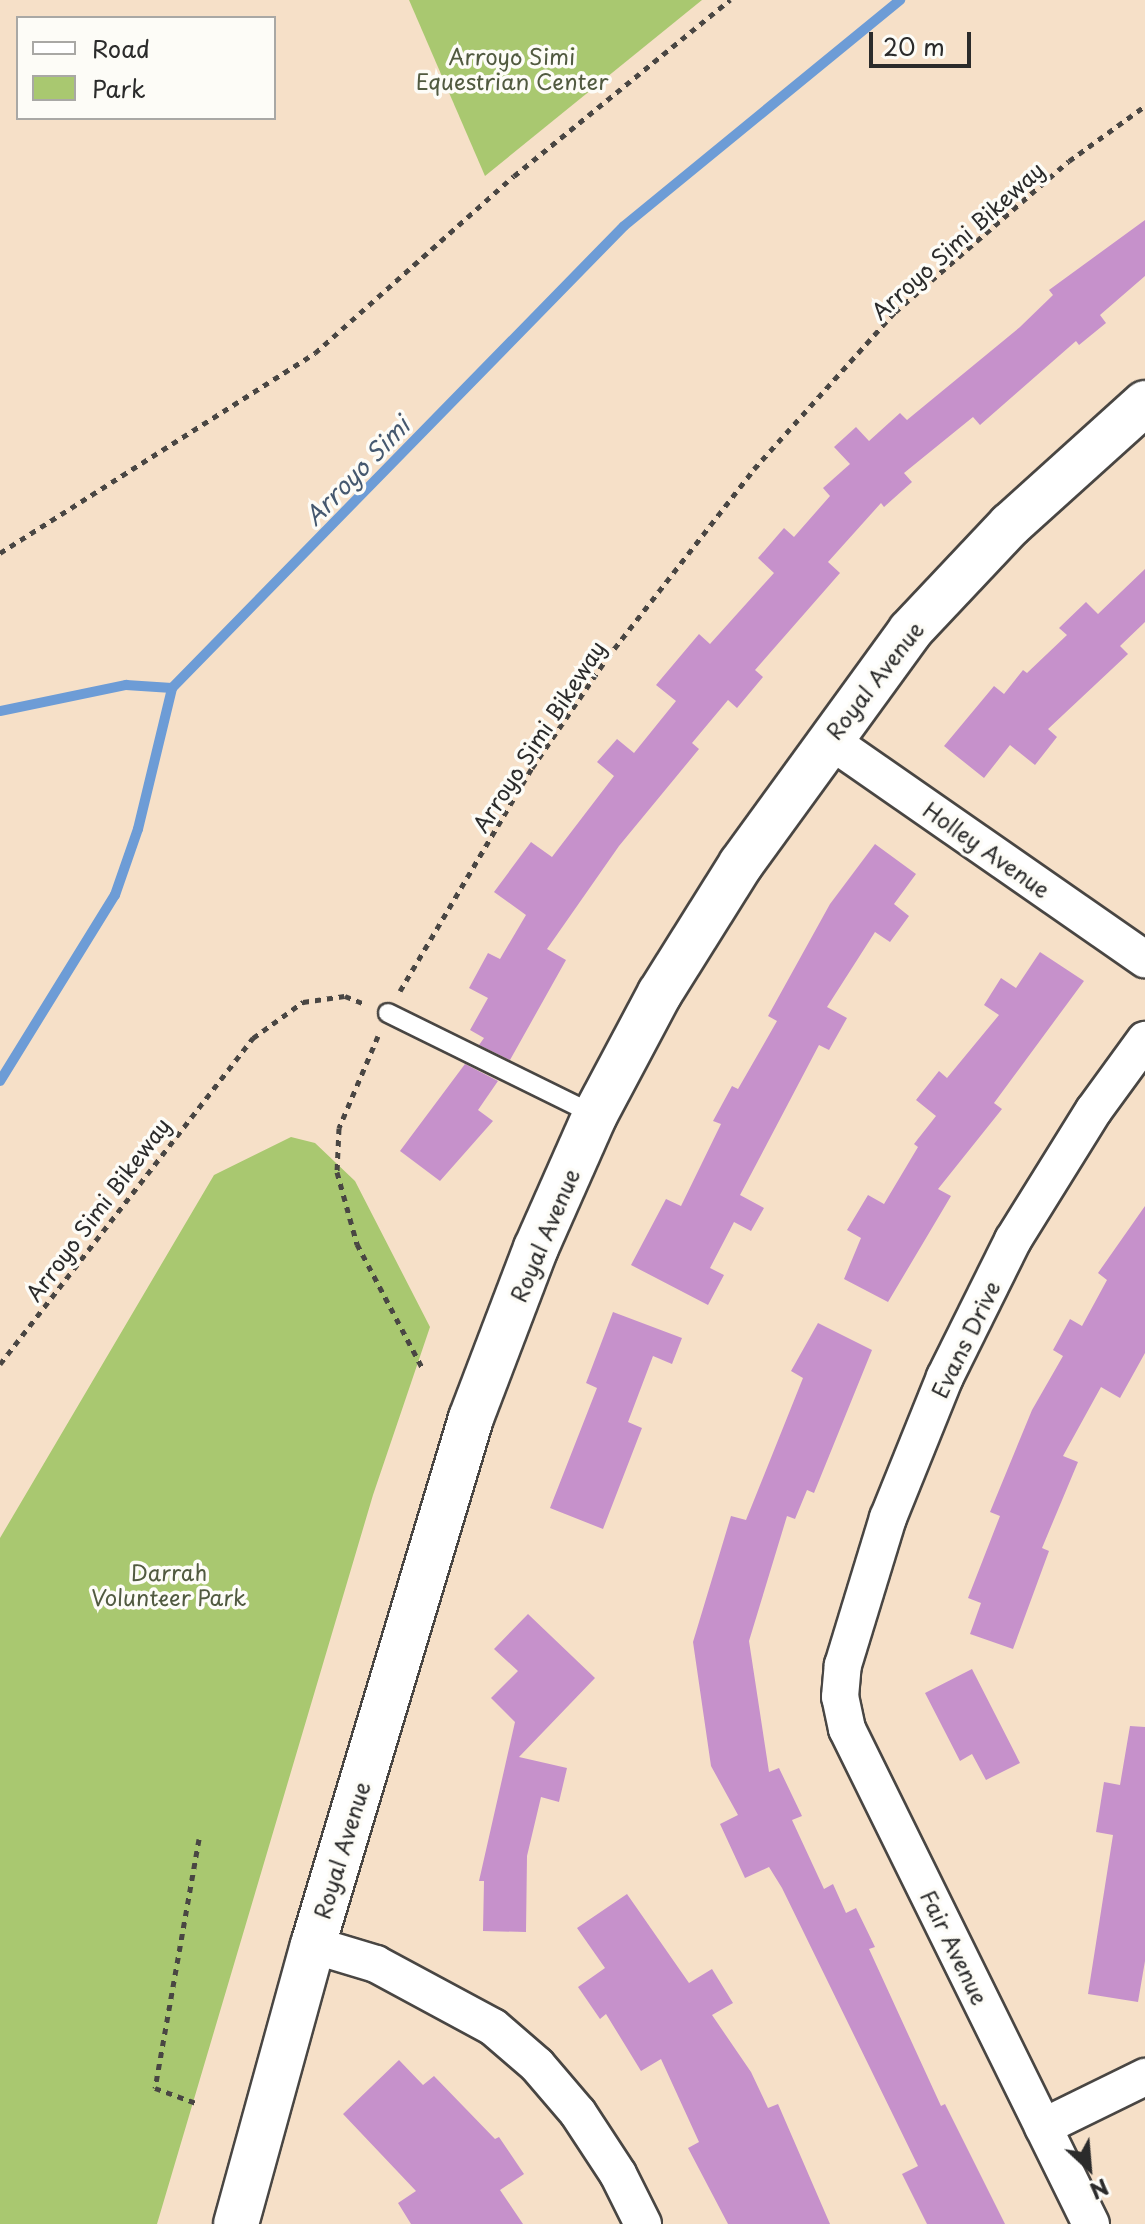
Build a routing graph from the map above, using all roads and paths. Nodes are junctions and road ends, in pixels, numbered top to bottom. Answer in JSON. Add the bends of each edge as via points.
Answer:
{"nodes":[{"id":1,"x":730,"y":0,"type":"edge"},
{"id":2,"x":1145,"y":106,"type":"edge"},
{"id":3,"x":1145,"y":403,"type":"edge"},
{"id":4,"x":0,"y":553,"type":"edge"},
{"id":5,"x":828,"y":739,"type":"junction"},
{"id":6,"x":1145,"y":959,"type":"edge"},
{"id":7,"x":388,"y":1013,"type":"junction"},
{"id":8,"x":1145,"y":1040,"type":"edge"},
{"id":9,"x":595,"y":1115,"type":"junction"},
{"id":10,"x":0,"y":1364,"type":"edge"},
{"id":11,"x":423,"y":1369,"type":"dead end"},
{"id":12,"x":843,"y":1665,"type":"joint"},
{"id":13,"x":199,"y":1839,"type":"dead end"},
{"id":14,"x":313,"y":1945,"type":"junction"},
{"id":15,"x":1145,"y":2077,"type":"edge"},
{"id":16,"x":199,"y":2104,"type":"dead end"},
{"id":17,"x":1043,"y":2127,"type":"junction"},
{"id":18,"x":236,"y":2224,"type":"edge"},
{"id":19,"x":643,"y":2224,"type":"edge"},
{"id":20,"x":1091,"y":2224,"type":"edge"}],
"edges":[{"from":1,"to":4,"type":"path","via":[[514,176],[315,353]]},
{"from":2,"to":7,"type":"path","name":"Arroyo Simi Bikeway","via":[[1069,161],[895,312],[754,469],[607,658],[540,756]]},
{"from":3,"to":5,"type":"main road","name":"Royal Avenue","via":[[1010,525],[910,631]]},
{"from":5,"to":6,"type":"street","name":"Holley Avenue"},
{"from":5,"to":9,"type":"main road","name":"Royal Avenue","via":[[660,993]]},
{"from":7,"to":9,"type":"lane"},
{"from":7,"to":10,"type":"path","name":"Arroyo Simi Bikeway","via":[[345,996],[324,998],[278,1015],[261,1030],[180,1126]]},
{"from":7,"to":11,"type":"path","via":[[339,1128],[337,1172],[357,1244]]},
{"from":8,"to":12,"type":"street","name":"Evans Drive","via":[[1094,1110],[1013,1240],[945,1377],[888,1518]]},
{"from":9,"to":14,"type":"main road","name":"Royal Avenue","via":[[536,1248],[471,1418]]},
{"from":12,"to":17,"type":"street","name":"Fair Avenue","via":[[840,1697],[847,1729]]},
{"from":13,"to":16,"type":"path","via":[[155,2088]]},
{"from":14,"to":18,"type":"main road","name":"Royal Avenue"},
{"from":14,"to":19,"type":"street","via":[[376,1964],[493,2027],[537,2065],[578,2113]]},
{"from":15,"to":17,"type":"street"},
{"from":17,"to":20,"type":"street","name":"Fair Avenue"}]}
